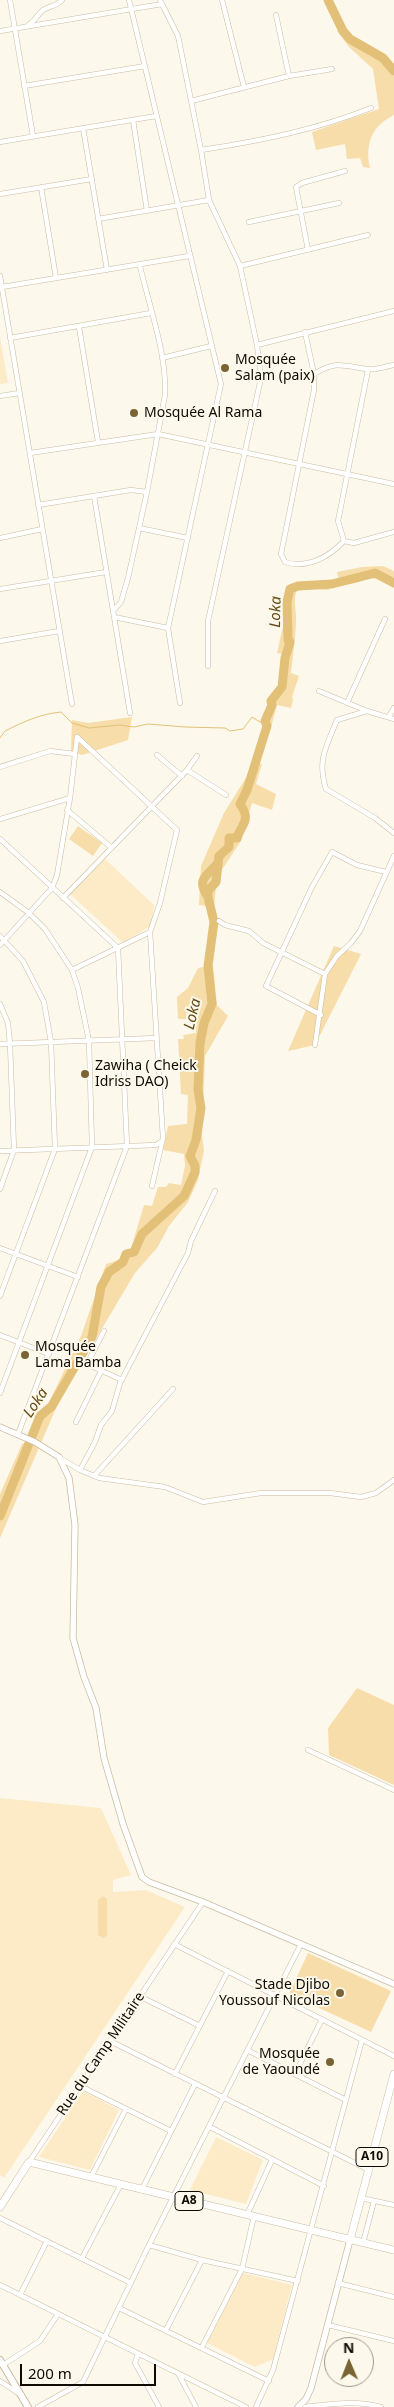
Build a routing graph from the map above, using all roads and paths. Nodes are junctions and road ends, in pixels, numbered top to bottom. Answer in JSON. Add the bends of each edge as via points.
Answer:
{"nodes":[{"id":1,"x":10,"y":0,"type":"edge"},
{"id":2,"x":62,"y":0,"type":"edge"},
{"id":3,"x":129,"y":0,"type":"edge"},
{"id":4,"x":222,"y":0,"type":"edge"},
{"id":5,"x":161,"y":2,"type":"edge"},
{"id":6,"x":131,"y":9,"type":"junction"},
{"id":7,"x":276,"y":15,"type":"dead end"},
{"id":8,"x":25,"y":27,"type":"junction"},
{"id":9,"x":15,"y":28,"type":"junction"},
{"id":10,"x":0,"y":31,"type":"edge"},
{"id":11,"x":145,"y":66,"type":"junction"},
{"id":12,"x":332,"y":69,"type":"dead end"},
{"id":13,"x":289,"y":76,"type":"junction"},
{"id":14,"x":24,"y":86,"type":"junction"},
{"id":15,"x":244,"y":88,"type":"junction"},
{"id":16,"x":191,"y":100,"type":"junction"},
{"id":17,"x":371,"y":108,"type":"dead end"},
{"id":18,"x":156,"y":116,"type":"junction"},
{"id":19,"x":133,"y":120,"type":"junction"},
{"id":20,"x":83,"y":128,"type":"junction"},
{"id":21,"x":33,"y":136,"type":"junction"},
{"id":22,"x":0,"y":142,"type":"edge"},
{"id":23,"x":201,"y":150,"type":"junction"},
{"id":24,"x":344,"y":171,"type":"dead end"},
{"id":25,"x":92,"y":179,"type":"junction"},
{"id":26,"x":41,"y":187,"type":"junction"},
{"id":27,"x":0,"y":194,"type":"edge"},
{"id":28,"x":210,"y":200,"type":"junction"},
{"id":29,"x":339,"y":202,"type":"dead end"},
{"id":30,"x":178,"y":206,"type":"junction"},
{"id":31,"x":148,"y":211,"type":"junction"},
{"id":32,"x":300,"y":211,"type":"junction"},
{"id":33,"x":98,"y":219,"type":"junction"},
{"id":34,"x":249,"y":222,"type":"dead end"},
{"id":35,"x":368,"y":235,"type":"dead end"},
{"id":36,"x":308,"y":250,"type":"junction"},
{"id":37,"x":190,"y":256,"type":"junction"},
{"id":38,"x":140,"y":266,"type":"junction"},
{"id":39,"x":240,"y":266,"type":"junction"},
{"id":40,"x":107,"y":270,"type":"junction"},
{"id":41,"x":0,"y":276,"type":"edge"},
{"id":42,"x":56,"y":278,"type":"junction"},
{"id":43,"x":2,"y":287,"type":"junction"},
{"id":44,"x":394,"y":311,"type":"edge"},
{"id":45,"x":151,"y":313,"type":"junction"},
{"id":46,"x":79,"y":327,"type":"junction"},
{"id":47,"x":306,"y":332,"type":"junction"},
{"id":48,"x":10,"y":338,"type":"junction"},
{"id":49,"x":257,"y":344,"type":"junction"},
{"id":50,"x":211,"y":346,"type":"junction"},
{"id":51,"x":162,"y":358,"type":"junction"},
{"id":52,"x":394,"y":365,"type":"edge"},
{"id":53,"x":368,"y":370,"type":"junction"},
{"id":54,"x":314,"y":374,"type":"junction"},
{"id":55,"x":20,"y":393,"type":"junction"},
{"id":56,"x":0,"y":396,"type":"edge"},
{"id":57,"x":158,"y":434,"type":"junction"},
{"id":58,"x":98,"y":442,"type":"junction"},
{"id":59,"x":208,"y":445,"type":"junction"},
{"id":60,"x":245,"y":452,"type":"junction"},
{"id":61,"x":30,"y":453,"type":"junction"},
{"id":62,"x":299,"y":464,"type":"junction"},
{"id":63,"x":347,"y":474,"type":"junction"},
{"id":64,"x":394,"y":484,"type":"edge"},
{"id":65,"x":147,"y":492,"type":"junction"},
{"id":66,"x":94,"y":496,"type":"junction"},
{"id":67,"x":38,"y":505,"type":"junction"},
{"id":68,"x":139,"y":528,"type":"junction"},
{"id":69,"x":42,"y":529,"type":"junction"},
{"id":70,"x":394,"y":532,"type":"edge"},
{"id":71,"x":0,"y":538,"type":"edge"},
{"id":72,"x":188,"y":538,"type":"junction"},
{"id":73,"x":344,"y":541,"type":"junction"},
{"id":74,"x":106,"y":572,"type":"junction"},
{"id":75,"x":51,"y":581,"type":"junction"},
{"id":76,"x":0,"y":589,"type":"edge"},
{"id":77,"x":113,"y":611,"type":"junction"},
{"id":78,"x":114,"y":617,"type":"junction"},
{"id":79,"x":386,"y":619,"type":"dead end"},
{"id":80,"x":168,"y":628,"type":"junction"},
{"id":81,"x":59,"y":631,"type":"junction"},
{"id":82,"x":0,"y":641,"type":"edge"},
{"id":83,"x":208,"y":666,"type":"dead end"},
{"id":84,"x":320,"y":691,"type":"dead end"},
{"id":85,"x":347,"y":702,"type":"junction"},
{"id":86,"x":180,"y":703,"type":"dead end"},
{"id":87,"x":72,"y":704,"type":"dead end"},
{"id":88,"x":394,"y":708,"type":"edge"},
{"id":89,"x":367,"y":711,"type":"junction"},
{"id":90,"x":130,"y":713,"type":"dead end"},
{"id":91,"x":392,"y":717,"type":"edge"},
{"id":92,"x":74,"y":754,"type":"junction"},
{"id":93,"x":157,"y":755,"type":"dead end"},
{"id":94,"x":197,"y":756,"type":"dead end"},
{"id":95,"x":0,"y":767,"type":"edge"},
{"id":96,"x":187,"y":770,"type":"junction"},
{"id":97,"x":182,"y":776,"type":"junction"},
{"id":98,"x":226,"y":795,"type":"dead end"},
{"id":99,"x":70,"y":798,"type":"junction"},
{"id":100,"x":152,"y":807,"type":"junction"},
{"id":101,"x":67,"y":810,"type":"junction"},
{"id":102,"x":0,"y":819,"type":"edge"},
{"id":103,"x":394,"y":833,"type":"edge"},
{"id":104,"x":0,"y":839,"type":"edge"},
{"id":105,"x":112,"y":848,"type":"junction"},
{"id":106,"x":394,"y":856,"type":"edge"},
{"id":107,"x":386,"y":872,"type":"junction"},
{"id":108,"x":52,"y":888,"type":"junction"},
{"id":109,"x":0,"y":892,"type":"edge"},
{"id":110,"x":63,"y":898,"type":"junction"},
{"id":111,"x":29,"y":913,"type":"junction"},
{"id":112,"x":219,"y":921,"type":"dead end"},
{"id":113,"x":150,"y":932,"type":"junction"},
{"id":114,"x":0,"y":936,"type":"edge"},
{"id":115,"x":5,"y":940,"type":"junction"},
{"id":116,"x":0,"y":946,"type":"edge"},
{"id":117,"x":118,"y":948,"type":"junction"},
{"id":118,"x":282,"y":953,"type":"junction"},
{"id":119,"x":72,"y":970,"type":"junction"},
{"id":120,"x":325,"y":974,"type":"junction"},
{"id":121,"x":0,"y":1004,"type":"edge"},
{"id":122,"x":321,"y":1015,"type":"junction"},
{"id":123,"x":156,"y":1038,"type":"junction"},
{"id":124,"x":123,"y":1039,"type":"junction"},
{"id":125,"x":88,"y":1040,"type":"junction"},
{"id":126,"x":51,"y":1042,"type":"junction"},
{"id":127,"x":0,"y":1044,"type":"edge"},
{"id":128,"x":10,"y":1044,"type":"junction"},
{"id":129,"x":315,"y":1045,"type":"dead end"},
{"id":130,"x":162,"y":1141,"type":"junction"},
{"id":131,"x":127,"y":1146,"type":"junction"},
{"id":132,"x":92,"y":1147,"type":"junction"},
{"id":133,"x":55,"y":1149,"type":"junction"},
{"id":134,"x":0,"y":1150,"type":"edge"},
{"id":135,"x":14,"y":1150,"type":"junction"},
{"id":136,"x":152,"y":1186,"type":"dead end"},
{"id":137,"x":0,"y":1189,"type":"edge"},
{"id":138,"x":215,"y":1190,"type":"dead end"},
{"id":139,"x":0,"y":1248,"type":"edge"},
{"id":140,"x":16,"y":1254,"type":"junction"},
{"id":141,"x":48,"y":1266,"type":"junction"},
{"id":142,"x":78,"y":1277,"type":"junction"},
{"id":143,"x":0,"y":1296,"type":"edge"},
{"id":144,"x":104,"y":1331,"type":"dead end"},
{"id":145,"x":0,"y":1335,"type":"edge"},
{"id":146,"x":19,"y":1342,"type":"junction"},
{"id":147,"x":49,"y":1354,"type":"junction"},
{"id":148,"x":101,"y":1371,"type":"junction"},
{"id":149,"x":122,"y":1380,"type":"junction"},
{"id":150,"x":173,"y":1389,"type":"dead end"},
{"id":151,"x":0,"y":1393,"type":"edge"},
{"id":152,"x":76,"y":1422,"type":"dead end"},
{"id":153,"x":0,"y":1427,"type":"edge"},
{"id":154,"x":18,"y":1434,"type":"junction"},
{"id":155,"x":59,"y":1457,"type":"junction"},
{"id":156,"x":80,"y":1470,"type":"junction"},
{"id":157,"x":94,"y":1476,"type":"junction"},
{"id":158,"x":394,"y":1480,"type":"edge"},
{"id":159,"x":308,"y":1750,"type":"dead end"},
{"id":160,"x":394,"y":1790,"type":"edge"},
{"id":161,"x":203,"y":1902,"type":"junction"},
{"id":162,"x":174,"y":1944,"type":"junction"},
{"id":163,"x":301,"y":1944,"type":"junction"},
{"id":164,"x":228,"y":1970,"type":"junction"},
{"id":165,"x":394,"y":1984,"type":"edge"},
{"id":166,"x":277,"y":1995,"type":"junction"},
{"id":167,"x":139,"y":1996,"type":"junction"},
{"id":168,"x":322,"y":2019,"type":"junction"},
{"id":169,"x":200,"y":2026,"type":"junction"},
{"id":170,"x":362,"y":2040,"type":"junction"},
{"id":171,"x":110,"y":2041,"type":"junction"},
{"id":172,"x":249,"y":2051,"type":"junction"},
{"id":173,"x":394,"y":2056,"type":"edge"},
{"id":174,"x":175,"y":2074,"type":"junction"},
{"id":175,"x":295,"y":2074,"type":"junction"},
{"id":176,"x":394,"y":2074,"type":"edge"},
{"id":177,"x":195,"y":2084,"type":"junction"},
{"id":178,"x":80,"y":2086,"type":"junction"},
{"id":179,"x":225,"y":2098,"type":"junction"},
{"id":180,"x":346,"y":2100,"type":"junction"},
{"id":181,"x":390,"y":2100,"type":"edge"},
{"id":182,"x":126,"y":2109,"type":"junction"},
{"id":183,"x":210,"y":2127,"type":"junction"},
{"id":184,"x":171,"y":2132,"type":"junction"},
{"id":185,"x":332,"y":2152,"type":"junction"},
{"id":186,"x":272,"y":2160,"type":"junction"},
{"id":187,"x":30,"y":2162,"type":"junction"},
{"id":188,"x":369,"y":2170,"type":"junction"},
{"id":189,"x":91,"y":2177,"type":"junction"},
{"id":190,"x":121,"y":2184,"type":"junction"},
{"id":191,"x":324,"y":2186,"type":"junction"},
{"id":192,"x":142,"y":2189,"type":"junction"},
{"id":193,"x":174,"y":2198,"type":"junction"},
{"id":194,"x":361,"y":2198,"type":"junction"},
{"id":195,"x":374,"y":2200,"type":"junction"},
{"id":196,"x":394,"y":2205,"type":"edge"},
{"id":197,"x":0,"y":2207,"type":"edge"},
{"id":198,"x":251,"y":2216,"type":"junction"},
{"id":199,"x":0,"y":2218,"type":"edge"},
{"id":200,"x":312,"y":2230,"type":"junction"},
{"id":201,"x":350,"y":2240,"type":"junction"},
{"id":202,"x":47,"y":2241,"type":"junction"},
{"id":203,"x":363,"y":2243,"type":"junction"},
{"id":204,"x":149,"y":2246,"type":"junction"},
{"id":205,"x":394,"y":2250,"type":"edge"},
{"id":206,"x":82,"y":2258,"type":"junction"},
{"id":207,"x":202,"y":2260,"type":"junction"},
{"id":208,"x":242,"y":2269,"type":"junction"},
{"id":209,"x":298,"y":2281,"type":"junction"},
{"id":210,"x":131,"y":2282,"type":"junction"},
{"id":211,"x":338,"y":2284,"type":"junction"},
{"id":212,"x":0,"y":2285,"type":"edge"},
{"id":213,"x":20,"y":2294,"type":"junction"},
{"id":214,"x":394,"y":2297,"type":"edge"},
{"id":215,"x":119,"y":2308,"type":"junction"},
{"id":216,"x":58,"y":2314,"type":"junction"},
{"id":217,"x":328,"y":2325,"type":"junction"},
{"id":218,"x":166,"y":2330,"type":"junction"},
{"id":219,"x":105,"y":2337,"type":"junction"},
{"id":220,"x":394,"y":2341,"type":"edge"},
{"id":221,"x":202,"y":2347,"type":"junction"},
{"id":222,"x":138,"y":2354,"type":"junction"},
{"id":223,"x":1,"y":2362,"type":"edge"},
{"id":224,"x":178,"y":2374,"type":"junction"},
{"id":225,"x":0,"y":2380,"type":"edge"},
{"id":226,"x":269,"y":2380,"type":"junction"},
{"id":227,"x":18,"y":2393,"type":"junction"},
{"id":228,"x":28,"y":2407,"type":"edge"},
{"id":229,"x":38,"y":2407,"type":"edge"},
{"id":230,"x":159,"y":2407,"type":"edge"},
{"id":231,"x":196,"y":2407,"type":"edge"},
{"id":232,"x":246,"y":2407,"type":"edge"},
{"id":233,"x":256,"y":2407,"type":"edge"},
{"id":234,"x":298,"y":2407,"type":"edge"},
{"id":235,"x":305,"y":2407,"type":"edge"},
{"id":236,"x":381,"y":2407,"type":"edge"}],
"edges":[{"from":1,"to":9,"type":"street"},
{"from":2,"to":8,"type":"street","via":[[42,11]]},
{"from":3,"to":6,"type":"street"},
{"from":4,"to":15,"type":"street"},
{"from":5,"to":6,"type":"street"},
{"from":5,"to":16,"type":"street","via":[[178,36]]},
{"from":6,"to":8,"type":"street"},
{"from":6,"to":11,"type":"street"},
{"from":7,"to":13,"type":"street"},
{"from":8,"to":9,"type":"street"},
{"from":9,"to":10,"type":"street"},
{"from":9,"to":14,"type":"street"},
{"from":11,"to":14,"type":"street"},
{"from":11,"to":18,"type":"street"},
{"from":12,"to":13,"type":"street"},
{"from":13,"to":15,"type":"street"},
{"from":14,"to":21,"type":"street"},
{"from":15,"to":16,"type":"street"},
{"from":16,"to":23,"type":"street"},
{"from":17,"to":23,"type":"street","via":[[293,133]]},
{"from":18,"to":19,"type":"street"},
{"from":18,"to":30,"type":"street"},
{"from":19,"to":20,"type":"street"},
{"from":19,"to":31,"type":"street"},
{"from":20,"to":21,"type":"street"},
{"from":20,"to":25,"type":"street"},
{"from":21,"to":22,"type":"street"},
{"from":23,"to":28,"type":"street"},
{"from":24,"to":32,"type":"street","via":[[297,185]]},
{"from":25,"to":26,"type":"street"},
{"from":25,"to":33,"type":"street"},
{"from":26,"to":27,"type":"street"},
{"from":26,"to":42,"type":"street"},
{"from":28,"to":30,"type":"street"},
{"from":28,"to":39,"type":"street"},
{"from":29,"to":32,"type":"street"},
{"from":30,"to":31,"type":"street"},
{"from":30,"to":37,"type":"street"},
{"from":31,"to":33,"type":"street"},
{"from":32,"to":34,"type":"street"},
{"from":32,"to":36,"type":"street"},
{"from":33,"to":40,"type":"street"},
{"from":35,"to":36,"type":"street"},
{"from":36,"to":39,"type":"street"},
{"from":37,"to":38,"type":"street"},
{"from":37,"to":50,"type":"street"},
{"from":38,"to":40,"type":"street"},
{"from":38,"to":45,"type":"street"},
{"from":39,"to":49,"type":"street"},
{"from":40,"to":42,"type":"street"},
{"from":41,"to":43,"type":"street"},
{"from":42,"to":43,"type":"street"},
{"from":43,"to":48,"type":"street"},
{"from":44,"to":47,"type":"street"},
{"from":45,"to":46,"type":"street"},
{"from":45,"to":51,"type":"street"},
{"from":46,"to":48,"type":"street"},
{"from":46,"to":58,"type":"street"},
{"from":47,"to":49,"type":"street"},
{"from":47,"to":54,"type":"street"},
{"from":48,"to":55,"type":"street"},
{"from":49,"to":60,"type":"street","via":[[262,382]]},
{"from":50,"to":51,"type":"street"},
{"from":50,"to":59,"type":"street","via":[[220,386]]},
{"from":51,"to":57,"type":"street","via":[[166,381]]},
{"from":52,"to":53,"type":"street"},
{"from":53,"to":54,"type":"street","via":[[338,365]]},
{"from":53,"to":63,"type":"street"},
{"from":54,"to":62,"type":"street","via":[[314,390]]},
{"from":55,"to":56,"type":"street"},
{"from":55,"to":61,"type":"street"},
{"from":57,"to":58,"type":"street"},
{"from":57,"to":59,"type":"street"},
{"from":57,"to":65,"type":"street"},
{"from":58,"to":61,"type":"street"},
{"from":59,"to":60,"type":"street"},
{"from":59,"to":72,"type":"street"},
{"from":60,"to":62,"type":"street"},
{"from":60,"to":83,"type":"street","via":[[208,621]]},
{"from":61,"to":67,"type":"street"},
{"from":62,"to":63,"type":"street"},
{"from":62,"to":73,"type":"street","via":[[281,554],[285,562],[309,563],[326,556]]},
{"from":63,"to":64,"type":"street"},
{"from":63,"to":73,"type":"street","via":[[338,521]]},
{"from":65,"to":66,"type":"street","via":[[131,490]]},
{"from":65,"to":68,"type":"street"},
{"from":66,"to":67,"type":"street"},
{"from":66,"to":74,"type":"street"},
{"from":67,"to":69,"type":"street"},
{"from":68,"to":72,"type":"street"},
{"from":68,"to":77,"type":"street","via":[[121,602]]},
{"from":69,"to":71,"type":"street"},
{"from":69,"to":75,"type":"street"},
{"from":70,"to":73,"type":"street","via":[[354,543]]},
{"from":72,"to":80,"type":"street"},
{"from":74,"to":75,"type":"street"},
{"from":74,"to":77,"type":"street"},
{"from":75,"to":76,"type":"street"},
{"from":75,"to":81,"type":"street"},
{"from":77,"to":78,"type":"street"},
{"from":78,"to":80,"type":"street"},
{"from":78,"to":90,"type":"street"},
{"from":79,"to":85,"type":"street"},
{"from":80,"to":86,"type":"street"},
{"from":81,"to":82,"type":"street"},
{"from":81,"to":87,"type":"street"},
{"from":84,"to":85,"type":"street"},
{"from":85,"to":89,"type":"street"},
{"from":88,"to":91,"type":"street"},
{"from":89,"to":91,"type":"street"},
{"from":89,"to":103,"type":"street","via":[[337,720],[321,771],[326,789]]},
{"from":92,"to":95,"type":"street","via":[[50,751]]},
{"from":92,"to":99,"type":"street"},
{"from":92,"to":100,"type":"street","via":[[77,737]]},
{"from":93,"to":97,"type":"street"},
{"from":94,"to":96,"type":"street"},
{"from":96,"to":97,"type":"street"},
{"from":96,"to":98,"type":"street"},
{"from":97,"to":100,"type":"street"},
{"from":99,"to":101,"type":"street"},
{"from":99,"to":102,"type":"street"},
{"from":100,"to":105,"type":"street"},
{"from":100,"to":113,"type":"street","via":[[177,830]]},
{"from":101,"to":105,"type":"street"},
{"from":101,"to":108,"type":"street"},
{"from":104,"to":108,"type":"street"},
{"from":105,"to":110,"type":"street"},
{"from":106,"to":107,"type":"street"},
{"from":107,"to":118,"type":"street","via":[[357,865],[332,852]]},
{"from":107,"to":120,"type":"street","via":[[360,930]]},
{"from":108,"to":110,"type":"street"},
{"from":108,"to":111,"type":"street"},
{"from":109,"to":111,"type":"street"},
{"from":110,"to":117,"type":"street"},
{"from":111,"to":115,"type":"street"},
{"from":111,"to":119,"type":"street","via":[[45,930]]},
{"from":112,"to":118,"type":"street","via":[[249,931]]},
{"from":113,"to":117,"type":"street"},
{"from":113,"to":123,"type":"street"},
{"from":114,"to":115,"type":"street"},
{"from":115,"to":116,"type":"street"},
{"from":115,"to":126,"type":"street","via":[[23,961],[36,984],[44,1002]]},
{"from":117,"to":119,"type":"street"},
{"from":117,"to":124,"type":"street"},
{"from":118,"to":120,"type":"street"},
{"from":118,"to":122,"type":"street","via":[[266,986]]},
{"from":119,"to":125,"type":"street"},
{"from":120,"to":122,"type":"street","via":[[320,993]]},
{"from":121,"to":128,"type":"street","via":[[8,1023]]},
{"from":122,"to":129,"type":"street"},
{"from":123,"to":124,"type":"street"},
{"from":123,"to":130,"type":"street"},
{"from":124,"to":125,"type":"street"},
{"from":124,"to":131,"type":"street"},
{"from":125,"to":126,"type":"street"},
{"from":125,"to":132,"type":"street"},
{"from":126,"to":128,"type":"street"},
{"from":126,"to":133,"type":"street"},
{"from":127,"to":128,"type":"street"},
{"from":128,"to":135,"type":"street"},
{"from":130,"to":131,"type":"street","via":[[156,1145]]},
{"from":130,"to":136,"type":"street"},
{"from":131,"to":132,"type":"street"},
{"from":131,"to":142,"type":"street"},
{"from":132,"to":133,"type":"street"},
{"from":132,"to":141,"type":"street"},
{"from":133,"to":135,"type":"street"},
{"from":133,"to":140,"type":"street"},
{"from":134,"to":135,"type":"street"},
{"from":135,"to":137,"type":"street"},
{"from":138,"to":149,"type":"street","via":[[188,1253]]},
{"from":139,"to":140,"type":"street"},
{"from":140,"to":141,"type":"street"},
{"from":140,"to":143,"type":"street"},
{"from":141,"to":142,"type":"street"},
{"from":141,"to":146,"type":"street"},
{"from":142,"to":147,"type":"street"},
{"from":144,"to":148,"type":"street","via":[[87,1364]]},
{"from":145,"to":146,"type":"street"},
{"from":146,"to":147,"type":"street"},
{"from":146,"to":151,"type":"street"},
{"from":147,"to":154,"type":"street"},
{"from":148,"to":149,"type":"street"},
{"from":148,"to":152,"type":"street"},
{"from":149,"to":156,"type":"street","via":[[112,1411],[101,1425]]},
{"from":150,"to":157,"type":"street"},
{"from":153,"to":154,"type":"street"},
{"from":154,"to":155,"type":"street"},
{"from":155,"to":156,"type":"street"},
{"from":155,"to":161,"type":"street","via":[[71,1486],[75,1525],[74,1638],[96,1708],[104,1758],[123,1824],[143,1879]]},
{"from":156,"to":157,"type":"street"},
{"from":157,"to":158,"type":"street","via":[[165,1487],[203,1502],[261,1493],[330,1493],[361,1497],[376,1493]]},
{"from":159,"to":160,"type":"street"},
{"from":161,"to":162,"type":"street","name":"Rue du Camp Militaire"},
{"from":161,"to":163,"type":"street"},
{"from":162,"to":164,"type":"street"},
{"from":162,"to":167,"type":"street","name":"Rue du Camp Militaire"},
{"from":163,"to":165,"type":"street"},
{"from":163,"to":166,"type":"street"},
{"from":164,"to":166,"type":"street"},
{"from":164,"to":169,"type":"street"},
{"from":166,"to":168,"type":"street"},
{"from":166,"to":172,"type":"street"},
{"from":167,"to":169,"type":"street"},
{"from":167,"to":171,"type":"street","name":"Rue du Camp Militaire"},
{"from":168,"to":170,"type":"street"},
{"from":168,"to":175,"type":"street"},
{"from":169,"to":174,"type":"street"},
{"from":170,"to":173,"type":"street"},
{"from":170,"to":180,"type":"street"},
{"from":171,"to":174,"type":"street"},
{"from":171,"to":178,"type":"street","name":"Rue du Camp Militaire"},
{"from":172,"to":175,"type":"street"},
{"from":172,"to":179,"type":"street"},
{"from":174,"to":177,"type":"street"},
{"from":175,"to":180,"type":"street"},
{"from":176,"to":181,"type":"main road","number":"A10"},
{"from":177,"to":179,"type":"street"},
{"from":177,"to":184,"type":"street"},
{"from":178,"to":182,"type":"street"},
{"from":178,"to":187,"type":"street","name":"Rue du Camp Militaire"},
{"from":179,"to":183,"type":"street"},
{"from":179,"to":185,"type":"street"},
{"from":180,"to":185,"type":"street"},
{"from":181,"to":188,"type":"main road","number":"A10"},
{"from":182,"to":184,"type":"street"},
{"from":182,"to":189,"type":"street"},
{"from":183,"to":186,"type":"street"},
{"from":183,"to":193,"type":"street"},
{"from":184,"to":192,"type":"street"},
{"from":185,"to":188,"type":"street"},
{"from":185,"to":191,"type":"street"},
{"from":186,"to":191,"type":"street"},
{"from":186,"to":198,"type":"street"},
{"from":187,"to":189,"type":"main road","number":"A8"},
{"from":187,"to":197,"type":"main road","name":"Rue du Camp Militaire"},
{"from":188,"to":194,"type":"main road","number":"A10"},
{"from":189,"to":190,"type":"main road","number":"A8"},
{"from":190,"to":192,"type":"main road","number":"A8"},
{"from":190,"to":206,"type":"street"},
{"from":191,"to":200,"type":"street"},
{"from":192,"to":193,"type":"main road","number":"A8"},
{"from":193,"to":198,"type":"main road","number":"A8"},
{"from":193,"to":204,"type":"street"},
{"from":194,"to":195,"type":"street"},
{"from":194,"to":201,"type":"main road","number":"A10"},
{"from":195,"to":196,"type":"street"},
{"from":195,"to":203,"type":"street"},
{"from":198,"to":200,"type":"main road","number":"A8"},
{"from":198,"to":208,"type":"street"},
{"from":199,"to":202,"type":"street"},
{"from":200,"to":201,"type":"main road","number":"A8"},
{"from":200,"to":209,"type":"street"},
{"from":201,"to":203,"type":"main road","number":"A8"},
{"from":201,"to":211,"type":"street"},
{"from":202,"to":206,"type":"street"},
{"from":202,"to":213,"type":"street"},
{"from":203,"to":205,"type":"main road","number":"A8"},
{"from":204,"to":207,"type":"street"},
{"from":204,"to":210,"type":"street"},
{"from":206,"to":210,"type":"street"},
{"from":207,"to":208,"type":"street"},
{"from":207,"to":218,"type":"street"},
{"from":208,"to":209,"type":"street"},
{"from":208,"to":221,"type":"street"},
{"from":209,"to":226,"type":"street"},
{"from":210,"to":215,"type":"street"},
{"from":211,"to":214,"type":"street"},
{"from":211,"to":217,"type":"street"},
{"from":212,"to":213,"type":"street"},
{"from":213,"to":216,"type":"street"},
{"from":215,"to":218,"type":"street"},
{"from":215,"to":219,"type":"street"},
{"from":216,"to":219,"type":"street"},
{"from":216,"to":223,"type":"street","via":[[40,2341]]},
{"from":217,"to":220,"type":"street"},
{"from":217,"to":234,"type":"street","via":[[311,2388]]},
{"from":218,"to":221,"type":"street"},
{"from":219,"to":222,"type":"street"},
{"from":219,"to":229,"type":"street","via":[[83,2382]]},
{"from":221,"to":226,"type":"street"},
{"from":222,"to":224,"type":"street"},
{"from":222,"to":230,"type":"street","via":[[135,2363]]},
{"from":223,"to":227,"type":"main road"},
{"from":224,"to":231,"type":"street"},
{"from":224,"to":232,"type":"street"},
{"from":225,"to":227,"type":"street"},
{"from":226,"to":233,"type":"street"},
{"from":227,"to":228,"type":"main road"},
{"from":235,"to":236,"type":"street","via":[[342,2402]]}]}
